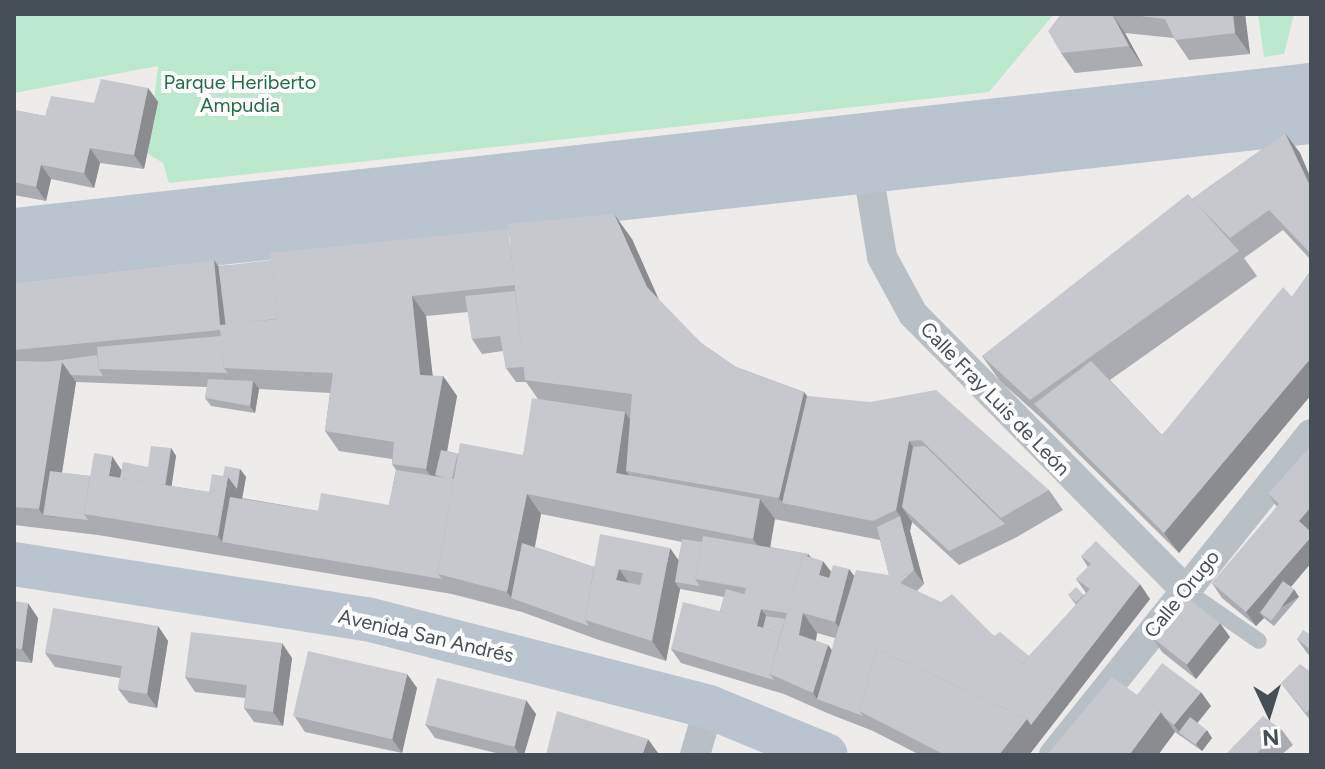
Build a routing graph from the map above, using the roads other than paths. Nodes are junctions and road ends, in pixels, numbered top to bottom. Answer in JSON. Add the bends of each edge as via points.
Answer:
{"nodes":[{"id":1,"x":1311,"y":85,"type":"edge"},
{"id":2,"x":1311,"y":122,"type":"edge"},
{"id":3,"x":868,"y":172,"type":"junction"},
{"id":4,"x":14,"y":230,"type":"edge"},
{"id":5,"x":14,"y":266,"type":"edge"},
{"id":6,"x":1311,"y":434,"type":"edge"},
{"id":7,"x":14,"y":564,"type":"edge"},
{"id":8,"x":1184,"y":589,"type":"junction"},
{"id":9,"x":1259,"y":641,"type":"dead end"},
{"id":10,"x":709,"y":707,"type":"junction"},
{"id":11,"x":695,"y":755,"type":"edge"},
{"id":12,"x":826,"y":755,"type":"edge"},
{"id":13,"x":1054,"y":755,"type":"edge"}],
"edges":[{"from":1,"to":4,"type":"main road"},
{"from":2,"to":3,"type":"main road"},
{"from":3,"to":5,"type":"main road"},
{"from":3,"to":8,"type":"street","name":"Calle Fray Luis de León","via":[[882,257],[913,314]]},
{"from":6,"to":8,"type":"street","name":"Calle Orugo"},
{"from":7,"to":10,"type":"main road","name":"Avenida San Andrés","via":[[367,619]]},
{"from":8,"to":9,"type":"lane"},
{"from":8,"to":13,"type":"street","name":"Calle Orugo"},
{"from":10,"to":11,"type":"street"},
{"from":10,"to":12,"type":"main road","name":"Avenida San Andrés"}]}
